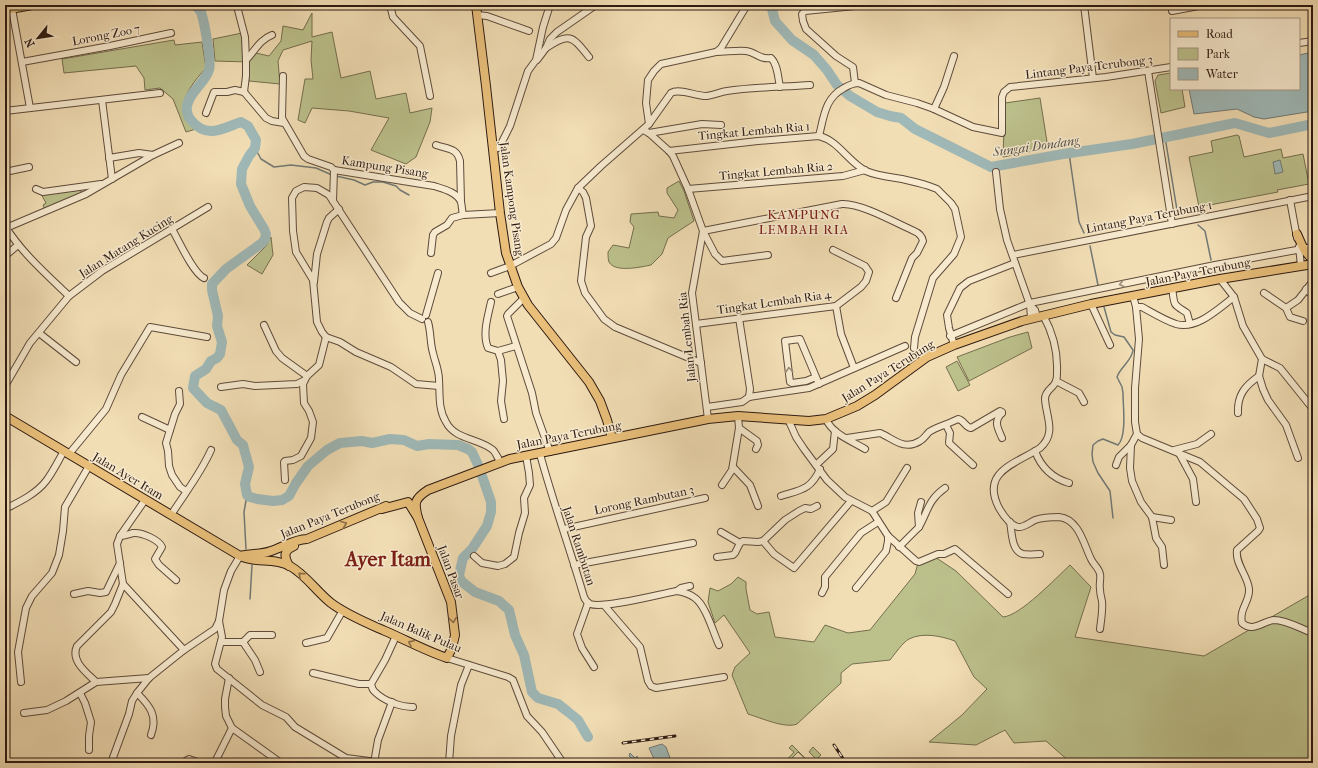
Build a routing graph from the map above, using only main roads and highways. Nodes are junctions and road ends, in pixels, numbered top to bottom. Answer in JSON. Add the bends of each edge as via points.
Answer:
{"nodes":[{"id":1,"x":32,"y":5,"type":"edge"},
{"id":2,"x":476,"y":5,"type":"edge"},
{"id":3,"x":8,"y":10,"type":"edge"},
{"id":4,"x":1296,"y":234,"type":"road end"},
{"id":5,"x":1313,"y":259,"type":"edge"},
{"id":6,"x":1313,"y":264,"type":"edge"},
{"id":7,"x":5,"y":416,"type":"edge"},
{"id":8,"x":612,"y":438,"type":"junction"},
{"id":9,"x":428,"y":490,"type":"junction"},
{"id":10,"x":382,"y":509,"type":"junction"},
{"id":11,"x":418,"y":518,"type":"junction"},
{"id":12,"x":307,"y":539,"type":"junction"},
{"id":13,"x":240,"y":556,"type":"junction"},
{"id":14,"x":289,"y":566,"type":"junction"},
{"id":15,"x":447,"y":658,"type":"joint"}],
"edges":[{"from":1,"to":3,"type":"main road"},
{"from":2,"to":8,"type":"main road","name":"Jalan Kampong Pisang","via":[[504,244],[510,266],[518,287],[536,316],[589,382],[604,411]]},
{"from":4,"to":5,"type":"main road","via":[[1301,249]]},
{"from":6,"to":8,"type":"main road","name":"Jalan Paya Terubung","via":[[1172,288],[1037,317],[927,357],[857,406],[826,419],[809,421],[738,416],[708,419]]},
{"from":7,"to":13,"type":"main road","name":"Jalan Ayer Itam"},
{"from":8,"to":9,"type":"main road","name":"Jalan Paya Terubung","via":[[501,463]]},
{"from":9,"to":10,"type":"main road","name":"Jalan Paya Terubong"},
{"from":9,"to":11,"type":"main road","name":"Jalan Pasar","via":[[417,498],[415,505]]},
{"from":10,"to":11,"type":"main road","name":"Jalan Pasar","via":[[408,502]]},
{"from":12,"to":10,"type":"main road","name":"Jalan Paya Terubong","one_way":true},
{"from":11,"to":15,"type":"main road","name":"Jalan Pasar","one_way":true,"via":[[451,602],[455,636]]},
{"from":12,"to":13,"type":"main road","name":"Jalan Paya Terubong","via":[[262,554]]},
{"from":12,"to":14,"type":"main road","via":[[287,550],[285,558]]},
{"from":13,"to":14,"type":"main road","name":"Jalan Balik Pulau","via":[[253,560],[278,561]]},
{"from":15,"to":14,"type":"main road","name":"Jalan Balik Pulau","one_way":true,"via":[[343,610],[331,603]]}]}
